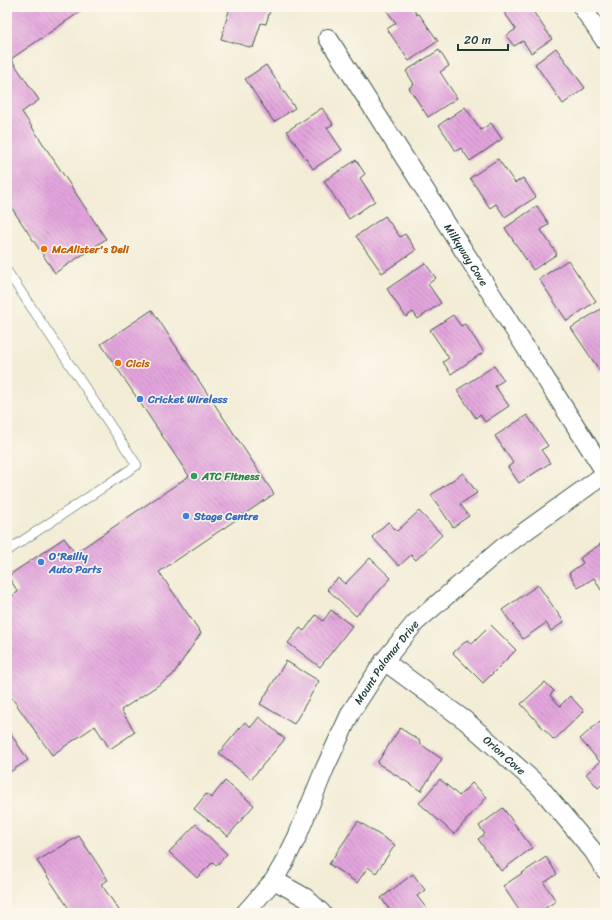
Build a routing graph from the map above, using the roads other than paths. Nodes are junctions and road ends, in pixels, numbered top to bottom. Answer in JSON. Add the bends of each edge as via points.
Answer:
{"nodes":[{"id":1,"x":582,"y":7,"type":"edge"},
{"id":2,"x":328,"y":38,"type":"dead end"},
{"id":3,"x":605,"y":41,"type":"edge"},
{"id":4,"x":7,"y":271,"type":"edge"},
{"id":5,"x":11,"y":284,"type":"edge"},
{"id":6,"x":605,"y":473,"type":"edge"},
{"id":7,"x":7,"y":551,"type":"edge"},
{"id":8,"x":384,"y":661,"type":"junction"},
{"id":9,"x":605,"y":870,"type":"edge"},
{"id":10,"x":274,"y":880,"type":"junction"},
{"id":11,"x":245,"y":913,"type":"edge"},
{"id":12,"x":322,"y":913,"type":"edge"}],
"edges":[{"from":1,"to":3,"type":"street"},
{"from":2,"to":6,"type":"street","name":"Milkyway Cove"},
{"from":4,"to":5,"type":"lane"},
{"from":5,"to":7,"type":"lane","via":[[137,465]]},
{"from":6,"to":8,"type":"street","name":"Mount Palomar Drive","via":[[502,548],[415,623]]},
{"from":8,"to":9,"type":"street","name":"Orion Cove","via":[[466,721],[539,786],[593,851]]},
{"from":8,"to":10,"type":"street","name":"Mount Palomar Drive","via":[[351,712],[297,836]]},
{"from":10,"to":11,"type":"street","name":"Mount Palomar Drive"},
{"from":10,"to":12,"type":"street","via":[[306,898]]}]}
